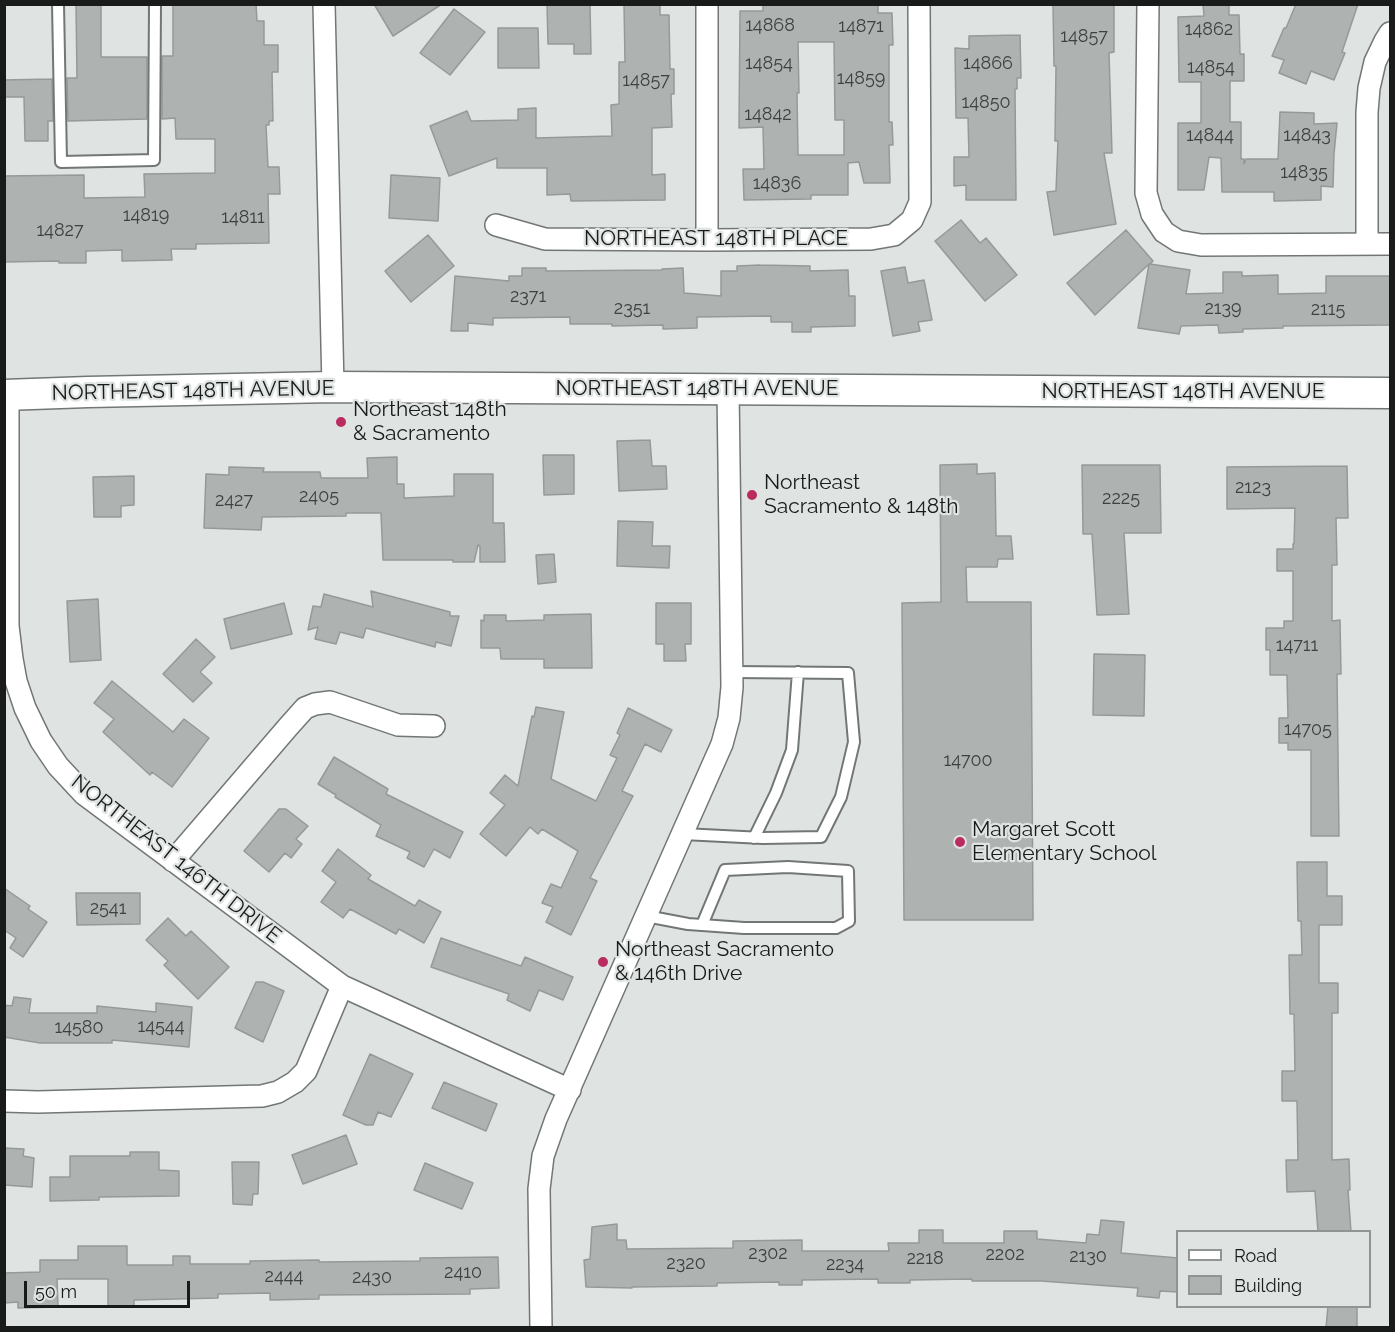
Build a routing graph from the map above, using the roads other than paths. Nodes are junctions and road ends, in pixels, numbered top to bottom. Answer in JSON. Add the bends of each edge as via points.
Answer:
{"nodes":[{"id":1,"x":58,"y":4,"type":"edge"},
{"id":2,"x":155,"y":4,"type":"edge"},
{"id":3,"x":324,"y":4,"type":"edge"},
{"id":4,"x":707,"y":4,"type":"edge"},
{"id":5,"x":919,"y":4,"type":"edge"},
{"id":6,"x":1148,"y":4,"type":"edge"},
{"id":7,"x":1390,"y":33,"type":"edge"},
{"id":8,"x":496,"y":225,"type":"dead end"},
{"id":9,"x":707,"y":240,"type":"junction"},
{"id":10,"x":1367,"y":244,"type":"junction"},
{"id":11,"x":1390,"y":244,"type":"edge"},
{"id":12,"x":333,"y":387,"type":"junction"},
{"id":13,"x":728,"y":389,"type":"junction"},
{"id":14,"x":1390,"y":393,"type":"edge"},
{"id":15,"x":6,"y":395,"type":"edge"},
{"id":16,"x":8,"y":659,"type":"edge"},
{"id":17,"x":732,"y":672,"type":"junction"},
{"id":18,"x":798,"y":672,"type":"junction"},
{"id":19,"x":434,"y":726,"type":"dead end"},
{"id":20,"x":683,"y":834,"type":"junction"},
{"id":21,"x":754,"y":838,"type":"junction"},
{"id":22,"x":173,"y":861,"type":"junction"},
{"id":23,"x":646,"y":916,"type":"junction"},
{"id":24,"x":702,"y":925,"type":"junction"},
{"id":25,"x":342,"y":986,"type":"junction"},
{"id":26,"x":570,"y":1089,"type":"junction"},
{"id":27,"x":4,"y":1101,"type":"edge"},
{"id":28,"x":541,"y":1328,"type":"edge"}],
"edges":[{"from":1,"to":2,"type":"lane","via":[[61,162],[154,160]]},
{"from":3,"to":12,"type":"street"},
{"from":4,"to":9,"type":"street"},
{"from":5,"to":9,"type":"street","name":"NORTHEAST 148TH PLACE","via":[[920,202],[912,220],[894,235],[871,239]]},
{"from":6,"to":10,"type":"street","via":[[1146,194],[1152,214],[1164,232],[1178,241],[1201,245]]},
{"from":7,"to":10,"type":"street","via":[[1375,62],[1369,88]]},
{"from":8,"to":9,"type":"street","name":"NORTHEAST 148TH PLACE","via":[[545,239]]},
{"from":10,"to":11,"type":"street"},
{"from":12,"to":13,"type":"main road","name":"NORTHEAST 148TH AVENUE"},
{"from":12,"to":15,"type":"main road","name":"NORTHEAST 148TH AVENUE"},
{"from":13,"to":14,"type":"main road","name":"NORTHEAST 148TH AVENUE"},
{"from":13,"to":17,"type":"street"},
{"from":15,"to":16,"type":"street","name":"NORTHEAST 146TH DRIVE"},
{"from":16,"to":22,"type":"street","name":"NORTHEAST 146TH DRIVE","via":[[25,708],[58,766],[84,794]]},
{"from":17,"to":18,"type":"lane"},
{"from":17,"to":20,"type":"street","via":[[729,718],[722,744]]},
{"from":18,"to":21,"type":"lane","via":[[792,750]]},
{"from":18,"to":21,"type":"lane","via":[[848,673],[854,742],[841,797],[821,837]]},
{"from":19,"to":22,"type":"street","via":[[398,726],[330,702],[305,708]]},
{"from":20,"to":21,"type":"lane"},
{"from":20,"to":23,"type":"street"},
{"from":22,"to":25,"type":"street","name":"NORTHEAST 146TH DRIVE"},
{"from":23,"to":24,"type":"lane"},
{"from":23,"to":26,"type":"street"},
{"from":24,"to":24,"type":"lane","via":[[836,928],[849,921],[848,871],[788,867],[725,870]]},
{"from":25,"to":26,"type":"street","name":"NORTHEAST 146TH DRIVE"},
{"from":25,"to":27,"type":"street","via":[[306,1071],[278,1092],[262,1096]]},
{"from":26,"to":28,"type":"street","via":[[543,1156],[539,1189]]}]}
